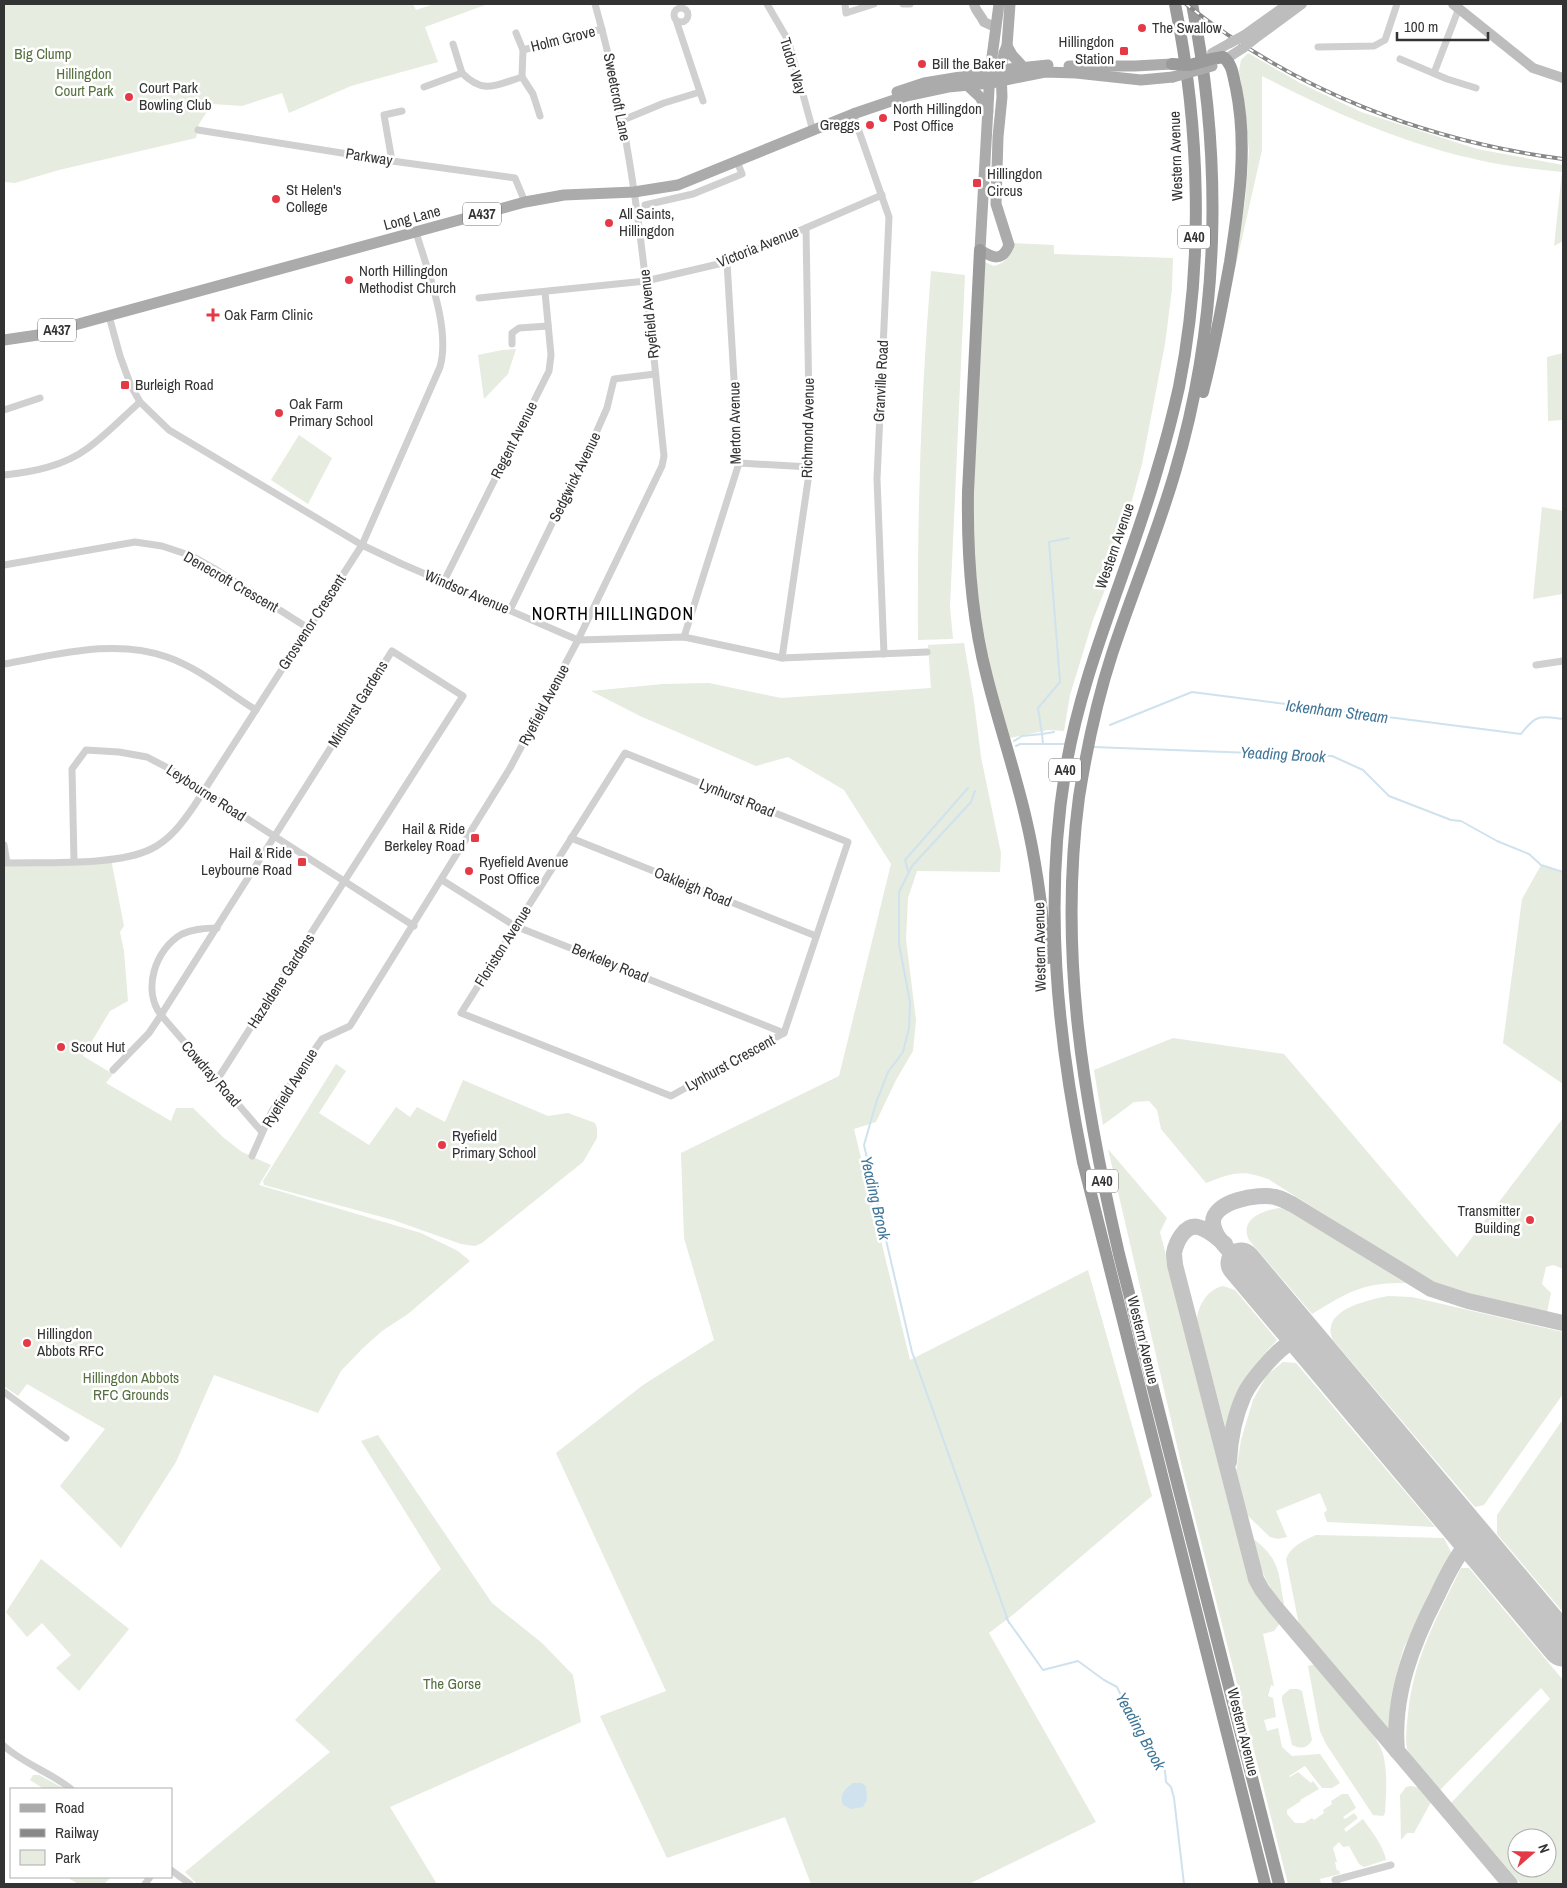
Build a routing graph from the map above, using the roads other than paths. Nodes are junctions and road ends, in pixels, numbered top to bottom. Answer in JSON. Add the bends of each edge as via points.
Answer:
{"nodes":[{"id":1,"x":595,"y":4,"type":"edge"},
{"id":2,"x":768,"y":4,"type":"edge"},
{"id":3,"x":845,"y":4,"type":"edge"},
{"id":4,"x":874,"y":4,"type":"edge"},
{"id":5,"x":903,"y":4,"type":"edge"},
{"id":6,"x":910,"y":4,"type":"edge"},
{"id":7,"x":974,"y":4,"type":"edge"},
{"id":8,"x":1010,"y":4,"type":"edge"},
{"id":9,"x":1175,"y":4,"type":"edge"},
{"id":10,"x":1192,"y":4,"type":"edge"},
{"id":11,"x":1288,"y":4,"type":"edge"},
{"id":12,"x":1302,"y":4,"type":"edge"},
{"id":13,"x":1397,"y":4,"type":"edge"},
{"id":14,"x":1456,"y":6,"type":"edge"},
{"id":15,"x":998,"y":8,"type":"edge"},
{"id":16,"x":982,"y":18,"type":"junction"},
{"id":17,"x":676,"y":20,"type":"dead end"},
{"id":18,"x":995,"y":27,"type":"junction"},
{"id":19,"x":602,"y":29,"type":"junction"},
{"id":20,"x":516,"y":33,"type":"dead end"},
{"id":21,"x":1249,"y":37,"type":"junction"},
{"id":22,"x":452,"y":44,"type":"dead end"},
{"id":23,"x":1006,"y":46,"type":"junction"},
{"id":24,"x":1318,"y":47,"type":"dead end"},
{"id":25,"x":523,"y":50,"type":"junction"},
{"id":26,"x":1212,"y":59,"type":"junction"},
{"id":27,"x":1226,"y":59,"type":"junction"},
{"id":28,"x":1400,"y":60,"type":"dead end"},
{"id":29,"x":1172,"y":64,"type":"joint"},
{"id":30,"x":1023,"y":68,"type":"junction"},
{"id":31,"x":462,"y":73,"type":"junction"},
{"id":32,"x":1434,"y":73,"type":"junction"},
{"id":33,"x":996,"y":76,"type":"junction"},
{"id":34,"x":522,"y":77,"type":"junction"},
{"id":35,"x":1563,"y":78,"type":"edge"},
{"id":36,"x":967,"y":85,"type":"junction"},
{"id":37,"x":424,"y":87,"type":"dead end"},
{"id":38,"x":1476,"y":88,"type":"dead end"},
{"id":39,"x":700,"y":92,"type":"junction"},
{"id":40,"x":703,"y":101,"type":"dead end"},
{"id":41,"x":402,"y":111,"type":"dead end"},
{"id":42,"x":988,"y":111,"type":"junction"},
{"id":43,"x":853,"y":114,"type":"junction"},
{"id":44,"x":540,"y":116,"type":"dead end"},
{"id":45,"x":623,"y":120,"type":"junction"},
{"id":46,"x":198,"y":130,"type":"dead end"},
{"id":47,"x":813,"y":131,"type":"junction"},
{"id":48,"x":392,"y":161,"type":"junction"},
{"id":49,"x":737,"y":162,"type":"junction"},
{"id":50,"x":634,"y":192,"type":"junction"},
{"id":51,"x":882,"y":195,"type":"junction"},
{"id":52,"x":525,"y":202,"type":"junction"},
{"id":53,"x":645,"y":206,"type":"dead end"},
{"id":54,"x":806,"y":228,"type":"junction"},
{"id":55,"x":416,"y":232,"type":"junction"},
{"id":56,"x":980,"y":250,"type":"junction"},
{"id":57,"x":727,"y":262,"type":"junction"},
{"id":58,"x":646,"y":281,"type":"junction"},
{"id":59,"x":545,"y":292,"type":"junction"},
{"id":60,"x":479,"y":298,"type":"dead end"},
{"id":61,"x":109,"y":316,"type":"junction"},
{"id":62,"x":548,"y":326,"type":"junction"},
{"id":63,"x":4,"y":340,"type":"edge"},
{"id":64,"x":512,"y":344,"type":"dead end"},
{"id":65,"x":655,"y":374,"type":"junction"},
{"id":66,"x":40,"y":398,"type":"dead end"},
{"id":67,"x":140,"y":402,"type":"junction"},
{"id":68,"x":4,"y":410,"type":"edge"},
{"id":69,"x":739,"y":463,"type":"junction"},
{"id":70,"x":810,"y":467,"type":"junction"},
{"id":71,"x":1175,"y":472,"type":"junction"},
{"id":72,"x":4,"y":475,"type":"edge"},
{"id":73,"x":362,"y":544,"type":"junction"},
{"id":74,"x":4,"y":565,"type":"edge"},
{"id":75,"x":444,"y":581,"type":"junction"},
{"id":76,"x":510,"y":610,"type":"junction"},
{"id":77,"x":308,"y":628,"type":"junction"},
{"id":78,"x":684,"y":636,"type":"junction"},
{"id":79,"x":578,"y":640,"type":"junction"},
{"id":80,"x":926,"y":652,"type":"dead end"},
{"id":81,"x":884,"y":654,"type":"junction"},
{"id":82,"x":782,"y":658,"type":"junction"},
{"id":83,"x":1563,"y":661,"type":"edge"},
{"id":84,"x":4,"y":664,"type":"edge"},
{"id":85,"x":1536,"y":665,"type":"dead end"},
{"id":86,"x":256,"y":710,"type":"junction"},
{"id":87,"x":625,"y":753,"type":"joint"},
{"id":88,"x":204,"y":791,"type":"junction"},
{"id":89,"x":274,"y":838,"type":"junction"},
{"id":90,"x":571,"y":838,"type":"junction"},
{"id":91,"x":848,"y":842,"type":"joint"},
{"id":92,"x":4,"y":846,"type":"edge"},
{"id":93,"x":74,"y":861,"type":"junction"},
{"id":94,"x":442,"y":880,"type":"junction"},
{"id":95,"x":344,"y":882,"type":"junction"},
{"id":96,"x":414,"y":926,"type":"junction"},
{"id":97,"x":515,"y":926,"type":"junction"},
{"id":98,"x":217,"y":928,"type":"junction"},
{"id":99,"x":816,"y":936,"type":"junction"},
{"id":100,"x":461,"y":1013,"type":"joint"},
{"id":101,"x":160,"y":1015,"type":"junction"},
{"id":102,"x":784,"y":1033,"type":"junction"},
{"id":103,"x":114,"y":1070,"type":"dead end"},
{"id":104,"x":217,"y":1080,"type":"junction"},
{"id":105,"x":1068,"y":1084,"type":"junction"},
{"id":106,"x":262,"y":1132,"type":"junction"},
{"id":107,"x":252,"y":1156,"type":"dead end"},
{"id":108,"x":4,"y":1392,"type":"edge"},
{"id":109,"x":66,"y":1438,"type":"dead end"},
{"id":110,"x":4,"y":1746,"type":"edge"},
{"id":111,"x":70,"y":1788,"type":"edge"},
{"id":112,"x":1391,"y":1865,"type":"dead end"},
{"id":113,"x":172,"y":1871,"type":"edge"},
{"id":114,"x":190,"y":1884,"type":"edge"},
{"id":115,"x":1264,"y":1884,"type":"edge"},
{"id":116,"x":1278,"y":1884,"type":"edge"},
{"id":117,"x":1336,"y":1884,"type":"edge"}],
"edges":[{"from":1,"to":19,"type":"street","name":"Sweetcroft Lane"},
{"from":2,"to":47,"type":"street","name":"Tudor Way","via":[[788,40]]},
{"from":3,"to":4,"type":"street","via":[[846,13]]},
{"from":5,"to":6,"type":"street"},
{"from":7,"to":16,"type":"main road"},
{"from":8,"to":23,"type":"main road"},
{"from":9,"to":105,"type":"highway","name":"Western Avenue","number":"A40","via":[[1190,95],[1195,179],[1189,322],[1179,387],[1158,468],[1075,719],[1065,771],[1058,822],[1054,920],[1057,993]]},
{"from":10,"to":71,"type":"highway","name":"Western Avenue","number":"A40","via":[[1209,120],[1212,239],[1199,368]]},
{"from":11,"to":21,"type":"main road","name":"Long Lane"},
{"from":12,"to":21,"type":"main road","name":"Long Lane"},
{"from":13,"to":24,"type":"street","via":[[1385,40],[1374,46]]},
{"from":14,"to":32,"type":"street"},
{"from":14,"to":35,"type":"main road","via":[[1532,68]]},
{"from":15,"to":16,"type":"main road"},
{"from":15,"to":18,"type":"main road"},
{"from":16,"to":18,"type":"main road"},
{"from":17,"to":39,"type":"street"},
{"from":18,"to":33,"type":"main road"},
{"from":19,"to":25,"type":"street","name":"Holm Grove"},
{"from":19,"to":45,"type":"street","name":"Sweetcroft Lane"},
{"from":20,"to":25,"type":"street","name":"Holm Grove"},
{"from":21,"to":26,"type":"main road","name":"Long Lane","bridge":true,"via":[[1230,44]]},
{"from":21,"to":27,"type":"main road","name":"Long Lane","bridge":true,"via":[[1240,50]]},
{"from":22,"to":31,"type":"street"},
{"from":23,"to":30,"type":"main road"},
{"from":23,"to":33,"type":"main road"},
{"from":25,"to":34,"type":"street","name":"Holm Grove"},
{"from":26,"to":27,"type":"highway","via":[[1220,56]]},
{"from":26,"to":29,"type":"highway","bridge":true,"via":[[1190,65]]},
{"from":26,"to":33,"type":"main road","name":"Long Lane","bridge":true,"via":[[1173,77],[1141,80],[1045,72]]},
{"from":27,"to":71,"type":"highway","via":[[1232,68],[1240,113],[1243,151],[1239,202],[1212,358],[1190,438]]},
{"from":28,"to":32,"type":"street"},
{"from":29,"to":30,"type":"main road","name":"Long Lane"},
{"from":30,"to":33,"type":"main road","name":"Long Lane"},
{"from":31,"to":34,"type":"street","via":[[477,86],[492,86]]},
{"from":31,"to":37,"type":"street"},
{"from":32,"to":38,"type":"street"},
{"from":33,"to":36,"type":"main road","name":"Long Lane"},
{"from":33,"to":42,"type":"main road"},
{"from":33,"to":43,"type":"main road","name":"Long Lane","via":[[924,83],[880,98]]},
{"from":33,"to":56,"type":"main road","via":[[996,204],[1009,245],[1004,255],[999,257]]},
{"from":34,"to":44,"type":"street","via":[[533,94]]},
{"from":36,"to":42,"type":"main road","via":[[980,97]]},
{"from":36,"to":43,"type":"main road","name":"Long Lane","via":[[906,96]]},
{"from":39,"to":40,"type":"street"},
{"from":39,"to":45,"type":"street"},
{"from":41,"to":48,"type":"street","via":[[384,115]]},
{"from":42,"to":56,"type":"main road"},
{"from":43,"to":47,"type":"main road","name":"Long Lane","number":"A437"},
{"from":43,"to":51,"type":"street","name":"Granville Road"},
{"from":45,"to":50,"type":"street","name":"Sweetcroft Lane"},
{"from":46,"to":48,"type":"street","name":"Parkway"},
{"from":47,"to":49,"type":"main road","name":"Long Lane","number":"A437"},
{"from":48,"to":52,"type":"street","name":"Parkway","via":[[515,178]]},
{"from":49,"to":50,"type":"main road","name":"Long Lane","number":"A437","via":[[678,185]]},
{"from":49,"to":53,"type":"street","via":[[742,174],[692,194]]},
{"from":50,"to":52,"type":"main road","name":"Long Lane","number":"A437","via":[[564,195]]},
{"from":50,"to":58,"type":"street","name":"Ryefield Avenue"},
{"from":51,"to":54,"type":"street","name":"Victoria Avenue"},
{"from":51,"to":81,"type":"street","name":"Granville Road","via":[[889,217],[877,479]]},
{"from":52,"to":55,"type":"main road","name":"Long Lane","number":"A437"},
{"from":54,"to":57,"type":"street","name":"Victoria Avenue"},
{"from":54,"to":70,"type":"street","name":"Richmond Avenue"},
{"from":55,"to":61,"type":"main road","name":"Long Lane","number":"A437"},
{"from":55,"to":73,"type":"street","name":"Grosvenor Crescent","via":[[442,324],[443,349],[440,366]]},
{"from":56,"to":105,"type":"highway","via":[[967,501],[968,565],[986,675],[1034,853],[1055,1023]]},
{"from":57,"to":58,"type":"street","name":"Victoria Avenue"},
{"from":57,"to":69,"type":"street","name":"Merton Avenue"},
{"from":58,"to":59,"type":"street","name":"Victoria Avenue"},
{"from":58,"to":65,"type":"street","name":"Ryefield Avenue"},
{"from":59,"to":60,"type":"street","name":"Victoria Avenue"},
{"from":59,"to":62,"type":"street","name":"Regent Avenue"},
{"from":61,"to":63,"type":"main road","name":"Long Lane","number":"A437","via":[[38,336]]},
{"from":61,"to":67,"type":"street","name":"Windsor Avenue","via":[[120,356]]},
{"from":62,"to":64,"type":"street","via":[[519,328],[512,333]]},
{"from":62,"to":75,"type":"street","name":"Regent Avenue","via":[[549,371]]},
{"from":65,"to":76,"type":"street","name":"Sedgwick Avenue","via":[[614,379],[607,408],[596,433]]},
{"from":65,"to":79,"type":"street","name":"Ryefield Avenue","via":[[664,456],[662,466]]},
{"from":66,"to":68,"type":"street"},
{"from":67,"to":72,"type":"street","via":[[87,449],[63,462]]},
{"from":67,"to":73,"type":"street","name":"Windsor Avenue","via":[[169,430]]},
{"from":69,"to":70,"type":"street"},
{"from":69,"to":78,"type":"street","name":"Merton Avenue"},
{"from":70,"to":82,"type":"street","name":"Richmond Avenue"},
{"from":71,"to":116,"type":"highway","name":"Western Avenue","number":"A40","via":[[1111,658],[1086,759],[1073,874],[1073,985],[1089,1111],[1116,1245]]},
{"from":73,"to":75,"type":"street","name":"Windsor Avenue"},
{"from":73,"to":77,"type":"street","name":"Grosvenor Crescent"},
{"from":74,"to":77,"type":"street","name":"Denecroft Crescent","via":[[135,542],[162,546],[205,563]]},
{"from":75,"to":76,"type":"street","name":"Windsor Avenue"},
{"from":76,"to":79,"type":"street","name":"Windsor Avenue"},
{"from":77,"to":86,"type":"street","name":"Grosvenor Crescent"},
{"from":78,"to":79,"type":"street","name":"Windsor Avenue"},
{"from":78,"to":82,"type":"street","name":"Windsor Avenue"},
{"from":79,"to":94,"type":"street","name":"Ryefield Avenue","via":[[510,768]]},
{"from":80,"to":81,"type":"street","name":"Windsor Avenue"},
{"from":81,"to":82,"type":"street","name":"Windsor Avenue"},
{"from":83,"to":85,"type":"street"},
{"from":84,"to":86,"type":"street","via":[[110,648],[136,650],[166,656],[189,667]]},
{"from":86,"to":88,"type":"street","name":"Grosvenor Crescent"},
{"from":87,"to":90,"type":"street","name":"Floriston Avenue"},
{"from":87,"to":91,"type":"street","name":"Lynhurst Road"},
{"from":88,"to":89,"type":"street","name":"Leybourne Road"},
{"from":88,"to":93,"type":"street","name":"Grosvenor Crescent","via":[[182,823],[153,848],[121,858]]},
{"from":88,"to":93,"type":"street","name":"Leybourne Road","via":[[148,757],[86,750],[72,769]]},
{"from":89,"to":95,"type":"street","name":"Leybourne Road"},
{"from":89,"to":95,"type":"street","name":"Midhurst Gardens","via":[[392,651],[408,661],[463,696]]},
{"from":89,"to":98,"type":"street"},
{"from":90,"to":97,"type":"street","name":"Floriston Avenue"},
{"from":90,"to":99,"type":"street","name":"Oakleigh Road"},
{"from":91,"to":99,"type":"street","name":"Lynhurst Crescent"},
{"from":92,"to":93,"type":"street","name":"Grosvenor Crescent","via":[[7,862]]},
{"from":94,"to":96,"type":"street","name":"Ryefield Avenue"},
{"from":94,"to":97,"type":"street","name":"Berkeley Road"},
{"from":95,"to":96,"type":"street","name":"Leybourne Road"},
{"from":95,"to":104,"type":"street","name":"Hazeldene Gardens"},
{"from":96,"to":106,"type":"street","name":"Ryefield Avenue","via":[[350,1026],[322,1039],[272,1111]]},
{"from":97,"to":100,"type":"street","name":"Floriston Avenue"},
{"from":97,"to":102,"type":"street","name":"Berkeley Road"},
{"from":98,"to":101,"type":"street"},
{"from":98,"to":101,"type":"street","via":[[183,934],[161,956],[151,988]]},
{"from":99,"to":102,"type":"street","name":"Lynhurst Crescent"},
{"from":100,"to":102,"type":"street","name":"Lynhurst Crescent","via":[[671,1096]]},
{"from":101,"to":103,"type":"street","via":[[149,1033]]},
{"from":101,"to":104,"type":"street","name":"Cowdray Road"},
{"from":104,"to":106,"type":"street","name":"Cowdray Road"},
{"from":105,"to":115,"type":"highway","name":"Western Avenue","number":"A40","via":[[1082,1162],[1105,1257]]},
{"from":106,"to":107,"type":"street","name":"Ryefield Avenue"},
{"from":108,"to":109,"type":"street"},
{"from":110,"to":111,"type":"street","via":[[17,1758]]},
{"from":112,"to":117,"type":"street","via":[[1335,1880]]},
{"from":113,"to":114,"type":"street"}]}
